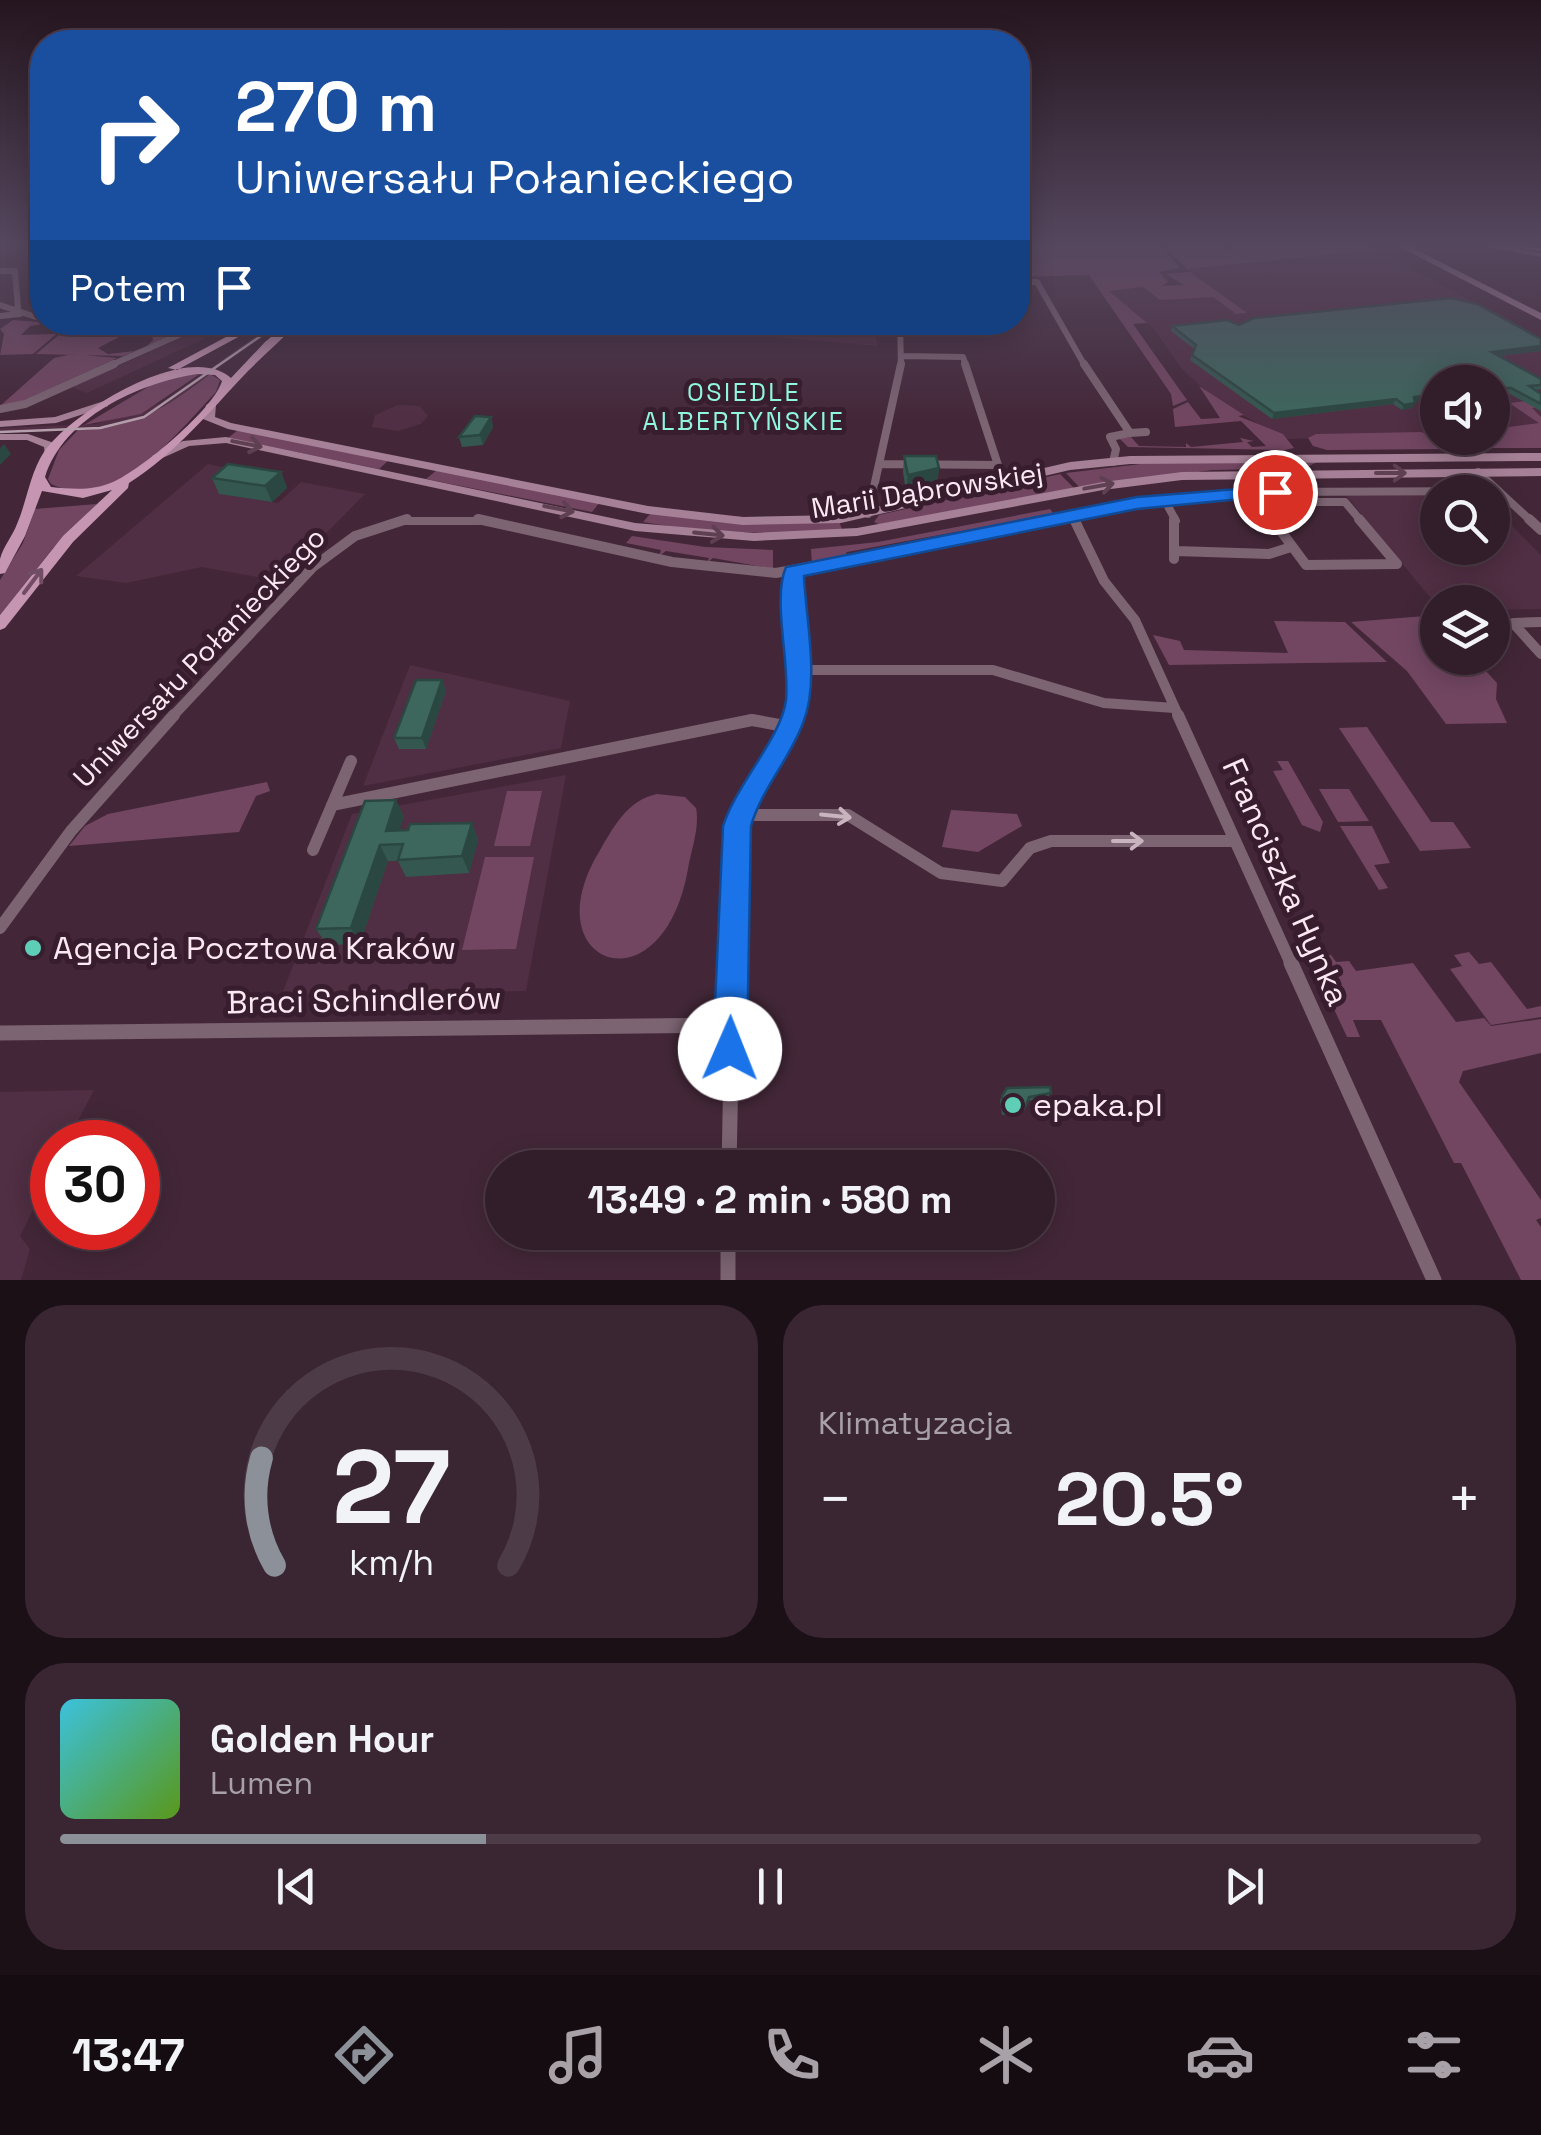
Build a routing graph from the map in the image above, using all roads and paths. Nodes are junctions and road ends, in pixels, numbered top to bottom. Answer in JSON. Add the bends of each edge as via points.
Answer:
{"nodes":[{"id":1,"x":17,"y":303,"type":"edge"},
{"id":2,"x":1049,"y":303,"type":"edge"},
{"id":3,"x":1513,"y":303,"type":"edge"},
{"id":4,"x":0,"y":306,"type":"edge"},
{"id":5,"x":18,"y":311,"type":"junction"},
{"id":6,"x":30,"y":315,"type":"edge"},
{"id":7,"x":0,"y":316,"type":"edge"},
{"id":8,"x":1541,"y":317,"type":"edge"},
{"id":9,"x":183,"y":335,"type":"edge"},
{"id":10,"x":237,"y":335,"type":"edge"},
{"id":11,"x":279,"y":335,"type":"edge"},
{"id":12,"x":901,"y":335,"type":"edge"},
{"id":13,"x":903,"y":356,"type":"junction"},
{"id":14,"x":143,"y":384,"type":"junction"},
{"id":15,"x":224,"y":391,"type":"junction"},
{"id":16,"x":108,"y":402,"type":"junction"},
{"id":17,"x":210,"y":405,"type":"junction"},
{"id":18,"x":0,"y":409,"type":"edge"},
{"id":19,"x":0,"y":424,"type":"edge"},
{"id":20,"x":1146,"y":432,"type":"dead end"},
{"id":21,"x":1130,"y":433,"type":"junction"},
{"id":22,"x":0,"y":438,"type":"edge"},
{"id":23,"x":49,"y":454,"type":"junction"},
{"id":24,"x":1115,"y":455,"type":"junction"},
{"id":25,"x":1541,"y":456,"type":"edge"},
{"id":26,"x":1463,"y":457,"type":"junction"},
{"id":27,"x":1321,"y":458,"type":"junction"},
{"id":28,"x":154,"y":460,"type":"junction"},
{"id":29,"x":412,"y":463,"type":"junction"},
{"id":30,"x":879,"y":464,"type":"junction"},
{"id":31,"x":1294,"y":472,"type":"junction"},
{"id":32,"x":1478,"y":472,"type":"junction"},
{"id":33,"x":1541,"y":472,"type":"edge"},
{"id":34,"x":139,"y":473,"type":"junction"},
{"id":35,"x":398,"y":475,"type":"junction"},
{"id":36,"x":1481,"y":475,"type":"edge"},
{"id":37,"x":39,"y":477,"type":"junction"},
{"id":38,"x":1420,"y":491,"type":"edge"},
{"id":39,"x":1252,"y":492,"type":"junction"},
{"id":40,"x":1164,"y":499,"type":"junction"},
{"id":41,"x":1259,"y":502,"type":"junction"},
{"id":42,"x":1510,"y":502,"type":"edge"},
{"id":43,"x":624,"y":505,"type":"junction"},
{"id":44,"x":868,"y":514,"type":"junction"},
{"id":45,"x":1072,"y":515,"type":"junction"},
{"id":46,"x":612,"y":521,"type":"junction"},
{"id":47,"x":869,"y":530,"type":"junction"},
{"id":48,"x":1541,"y":530,"type":"edge"},
{"id":49,"x":1291,"y":547,"type":"junction"},
{"id":50,"x":0,"y":570,"type":"edge"},
{"id":51,"x":794,"y":572,"type":"junction"},
{"id":52,"x":1541,"y":622,"type":"edge"},
{"id":53,"x":0,"y":625,"type":"edge"},
{"id":54,"x":1541,"y":654,"type":"edge"},
{"id":55,"x":798,"y":670,"type":"junction"},
{"id":56,"x":1174,"y":708,"type":"junction"},
{"id":57,"x":790,"y":726,"type":"junction"},
{"id":58,"x":351,"y":761,"type":"dead end"},
{"id":59,"x":332,"y":804,"type":"junction"},
{"id":60,"x":739,"y":815,"type":"junction"},
{"id":61,"x":1236,"y":841,"type":"junction"},
{"id":62,"x":313,"y":850,"type":"dead end"},
{"id":63,"x":0,"y":928,"type":"edge"},
{"id":64,"x":730,"y":1024,"type":"junction"},
{"id":65,"x":0,"y":1033,"type":"edge"},
{"id":66,"x":729,"y":1150,"type":"edge"},
{"id":67,"x":728,"y":1250,"type":"edge"},
{"id":68,"x":728,"y":1280,"type":"edge"},
{"id":69,"x":1434,"y":1280,"type":"edge"}],
"edges":[{"from":1,"to":5,"type":"street"},
{"from":2,"to":21,"type":"street"},
{"from":3,"to":8,"type":"street"},
{"from":4,"to":5,"type":"street"},
{"from":5,"to":6,"type":"street"},
{"from":5,"to":7,"type":"street"},
{"from":9,"to":18,"type":"street"},
{"from":10,"to":14,"type":"main road"},
{"from":11,"to":15,"type":"main road"},
{"from":12,"to":13,"type":"street"},
{"from":13,"to":30,"type":"street"},
{"from":13,"to":30,"type":"street","via":[[963,357],[998,464]]},
{"from":14,"to":15,"type":"main road","via":[[206,370],[226,378]]},
{"from":14,"to":16,"type":"main road"},
{"from":15,"to":17,"type":"main road"},
{"from":16,"to":19,"type":"street","via":[[56,420]]},
{"from":16,"to":23,"type":"main road"},
{"from":17,"to":28,"type":"main road"},
{"from":17,"to":29,"type":"street","name":"Marii Dąbrowskiej","via":[[208,416],[223,425]]},
{"from":20,"to":21,"type":"street"},
{"from":21,"to":24,"type":"street","via":[[1110,437]]},
{"from":22,"to":23,"type":"street","via":[[42,440],[51,446]]},
{"from":23,"to":37,"type":"main road"},
{"from":24,"to":27,"type":"street","name":"Marii Dąbrowskiej"},
{"from":24,"to":44,"type":"street","name":"Marii Dąbrowskiej"},
{"from":25,"to":26,"type":"street","name":"Marii Dąbrowskiej"},
{"from":26,"to":27,"type":"street","name":"Marii Dąbrowskiej"},
{"from":26,"to":32,"type":"street"},
{"from":27,"to":31,"type":"street","via":[[1320,467]]},
{"from":28,"to":34,"type":"main road"},
{"from":28,"to":35,"type":"street","name":"Marii Dąbrowskiej","one_way":true,"via":[[182,444],[221,439]]},
{"from":29,"to":35,"type":"street"},
{"from":29,"to":43,"type":"street","name":"Marii Dąbrowskiej"},
{"from":30,"to":44,"type":"street"},
{"from":31,"to":32,"type":"street","name":"Marii Dąbrowskiej","one_way":true},
{"from":47,"to":31,"type":"street","name":"Marii Dąbrowskiej","one_way":true,"via":[[1138,480]]},
{"from":32,"to":33,"type":"street","name":"Marii Dąbrowskiej"},
{"from":32,"to":36,"type":"street"},
{"from":34,"to":37,"type":"main road","via":[[74,494],[47,490]]},
{"from":53,"to":34,"type":"main road","one_way":true,"via":[[79,527]]},
{"from":35,"to":46,"type":"street","name":"Marii Dąbrowskiej","one_way":true},
{"from":37,"to":50,"type":"main road"},
{"from":38,"to":39,"type":"street","name":"Uniwersału Połanieckiego"},
{"from":39,"to":40,"type":"street","name":"Uniwersału Połanieckiego"},
{"from":39,"to":41,"type":"street"},
{"from":40,"to":45,"type":"street","name":"Uniwersału Połanieckiego"},
{"from":40,"to":49,"type":"street","via":[[1176,522],[1175,555],[1269,554]]},
{"from":41,"to":49,"type":"street"},
{"from":41,"to":49,"type":"street","via":[[1349,505],[1397,564],[1306,564]]},
{"from":42,"to":48,"type":"street"},
{"from":43,"to":44,"type":"street","name":"Marii Dąbrowskiej","via":[[743,521]]},
{"from":43,"to":46,"type":"street"},
{"from":44,"to":47,"type":"street"},
{"from":45,"to":51,"type":"street","name":"Uniwersału Połanieckiego"},
{"from":45,"to":56,"type":"street","name":"Franciszka Hynka","via":[[1104,581],[1135,620]]},
{"from":46,"to":47,"type":"street","name":"Marii Dąbrowskiej","one_way":true,"via":[[754,537]]},
{"from":51,"to":55,"type":"street"},
{"from":51,"to":63,"type":"street","name":"Uniwersału Połanieckiego","via":[[686,564],[475,518],[402,519],[364,532],[320,560],[109,781]]},
{"from":52,"to":54,"type":"street","via":[[1513,623]]},
{"from":55,"to":56,"type":"street","via":[[984,669],[1104,704]]},
{"from":55,"to":57,"type":"street"},
{"from":56,"to":61,"type":"street","name":"Franciszka Hynka"},
{"from":57,"to":59,"type":"street","via":[[752,720]]},
{"from":57,"to":60,"type":"street"},
{"from":58,"to":59,"type":"street"},
{"from":59,"to":62,"type":"street"},
{"from":60,"to":61,"type":"street","one_way":true,"via":[[848,816],[941,873],[1002,881],[1030,848],[1050,842]]},
{"from":60,"to":64,"type":"street"},
{"from":61,"to":69,"type":"street","name":"Franciszka Hynka"},
{"from":64,"to":65,"type":"street","name":"Braci Schindlerów"},
{"from":64,"to":66,"type":"street"},
{"from":67,"to":68,"type":"street"}]}
